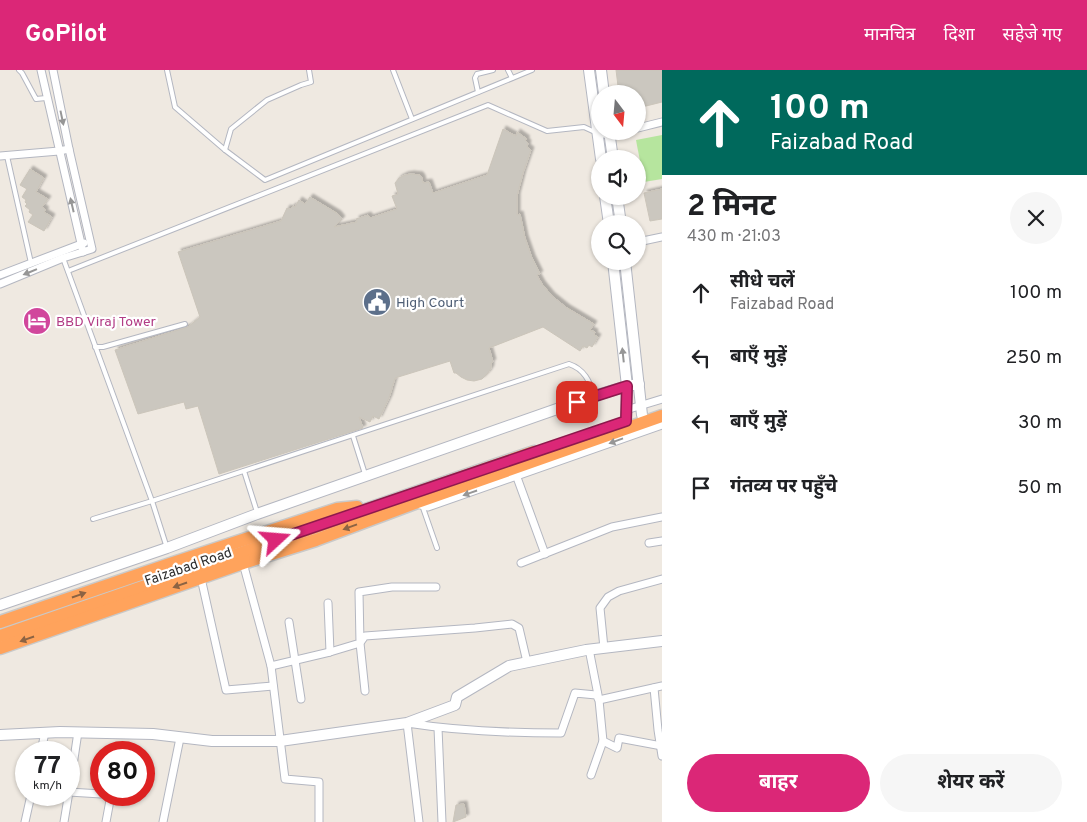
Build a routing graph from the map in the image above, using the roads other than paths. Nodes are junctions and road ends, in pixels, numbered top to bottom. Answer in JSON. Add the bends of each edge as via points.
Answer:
{"nodes":[{"id":1,"x":19,"y":70,"type":"edge"},
{"id":2,"x":40,"y":70,"type":"edge"},
{"id":3,"x":52,"y":70,"type":"edge"},
{"id":4,"x":167,"y":70,"type":"edge"},
{"id":5,"x":308,"y":70,"type":"edge"},
{"id":6,"x":393,"y":70,"type":"edge"},
{"id":7,"x":493,"y":70,"type":"edge"},
{"id":8,"x":508,"y":70,"type":"edge"},
{"id":9,"x":532,"y":70,"type":"edge"},
{"id":10,"x":589,"y":70,"type":"edge"},
{"id":11,"x":601,"y":70,"type":"edge"},
{"id":12,"x":512,"y":78,"type":"junction"},
{"id":13,"x":591,"y":85,"type":"edge"},
{"id":14,"x":603,"y":85,"type":"edge"},
{"id":15,"x":478,"y":92,"type":"junction"},
{"id":16,"x":46,"y":98,"type":"junction"},
{"id":17,"x":412,"y":119,"type":"junction"},
{"id":18,"x":662,"y":122,"type":"edge"},
{"id":19,"x":646,"y":126,"type":"edge"},
{"id":20,"x":591,"y":130,"type":"edge"},
{"id":21,"x":69,"y":149,"type":"junction"},
{"id":22,"x":225,"y":150,"type":"junction"},
{"id":23,"x":59,"y":151,"type":"junction"},
{"id":24,"x":3,"y":156,"type":"edge"},
{"id":25,"x":662,"y":237,"type":"edge"},
{"id":26,"x":646,"y":240,"type":"edge"},
{"id":27,"x":90,"y":241,"type":"junction"},
{"id":28,"x":81,"y":244,"type":"junction"},
{"id":29,"x":83,"y":252,"type":"junction"},
{"id":30,"x":63,"y":258,"type":"junction"},
{"id":31,"x":31,"y":263,"type":"junction"},
{"id":32,"x":614,"y":270,"type":"edge"},
{"id":33,"x":626,"y":270,"type":"edge"},
{"id":34,"x":68,"y":271,"type":"junction"},
{"id":35,"x":0,"y":275,"type":"edge"},
{"id":36,"x":0,"y":284,"type":"edge"},
{"id":37,"x":185,"y":324,"type":"dead end"},
{"id":38,"x":95,"y":347,"type":"junction"},
{"id":39,"x":639,"y":384,"type":"junction"},
{"id":40,"x":627,"y":386,"type":"junction"},
{"id":41,"x":594,"y":396,"type":"junction"},
{"id":42,"x":662,"y":399,"type":"edge"},
{"id":43,"x":662,"y":408,"type":"edge"},
{"id":44,"x":642,"y":410,"type":"junction"},
{"id":45,"x":626,"y":415,"type":"junction"},
{"id":46,"x":662,"y":416,"type":"edge"},
{"id":47,"x":662,"y":425,"type":"edge"},
{"id":48,"x":353,"y":436,"type":"junction"},
{"id":49,"x":244,"y":471,"type":"junction"},
{"id":50,"x":515,"y":472,"type":"junction"},
{"id":51,"x":365,"y":476,"type":"junction"},
{"id":52,"x":152,"y":502,"type":"junction"},
{"id":53,"x":418,"y":504,"type":"junction"},
{"id":54,"x":376,"y":506,"type":"junction"},
{"id":55,"x":257,"y":514,"type":"junction"},
{"id":56,"x":662,"y":517,"type":"edge"},
{"id":57,"x":93,"y":519,"type":"dead end"},
{"id":58,"x":662,"y":541,"type":"edge"},
{"id":59,"x":649,"y":543,"type":"dead end"},
{"id":60,"x":167,"y":548,"type":"junction"},
{"id":61,"x":437,"y":548,"type":"dead end"},
{"id":62,"x":546,"y":554,"type":"junction"},
{"id":63,"x":243,"y":563,"type":"junction"},
{"id":64,"x":522,"y":563,"type":"dead end"},
{"id":65,"x":201,"y":578,"type":"junction"},
{"id":66,"x":662,"y":579,"type":"edge"},
{"id":67,"x":436,"y":587,"type":"dead end"},
{"id":68,"x":328,"y":603,"type":"dead end"},
{"id":69,"x":0,"y":605,"type":"edge"},
{"id":70,"x":0,"y":622,"type":"edge"},
{"id":71,"x":289,"y":622,"type":"dead end"},
{"id":72,"x":0,"y":636,"type":"edge"},
{"id":73,"x":662,"y":641,"type":"edge"},
{"id":74,"x":360,"y":643,"type":"junction"},
{"id":75,"x":0,"y":648,"type":"edge"},
{"id":76,"x":604,"y":648,"type":"junction"},
{"id":77,"x":589,"y":649,"type":"junction"},
{"id":78,"x":330,"y":652,"type":"junction"},
{"id":79,"x":295,"y":660,"type":"junction"},
{"id":80,"x":527,"y":662,"type":"junction"},
{"id":81,"x":271,"y":666,"type":"junction"},
{"id":82,"x":274,"y":686,"type":"junction"},
{"id":83,"x":662,"y":686,"type":"edge"},
{"id":84,"x":654,"y":688,"type":"junction"},
{"id":85,"x":365,"y":691,"type":"dead end"},
{"id":86,"x":301,"y":699,"type":"dead end"},
{"id":87,"x":599,"y":700,"type":"junction"},
{"id":88,"x":407,"y":722,"type":"junction"},
{"id":89,"x":438,"y":728,"type":"junction"},
{"id":90,"x":45,"y":732,"type":"junction"},
{"id":91,"x":78,"y":732,"type":"junction"},
{"id":92,"x":0,"y":735,"type":"edge"},
{"id":93,"x":180,"y":738,"type":"junction"},
{"id":94,"x":43,"y":741,"type":"edge"},
{"id":95,"x":77,"y":741,"type":"edge"},
{"id":96,"x":280,"y":741,"type":"junction"},
{"id":97,"x":604,"y":741,"type":"junction"},
{"id":98,"x":661,"y":746,"type":"edge"},
{"id":99,"x":662,"y":756,"type":"edge"},
{"id":100,"x":591,"y":775,"type":"dead end"},
{"id":101,"x":29,"y":806,"type":"edge"},
{"id":102,"x":67,"y":806,"type":"edge"},
{"id":103,"x":109,"y":806,"type":"edge"},
{"id":104,"x":25,"y":822,"type":"edge"},
{"id":105,"x":64,"y":822,"type":"edge"},
{"id":106,"x":106,"y":822,"type":"edge"},
{"id":107,"x":163,"y":822,"type":"edge"},
{"id":108,"x":319,"y":822,"type":"edge"},
{"id":109,"x":419,"y":822,"type":"edge"},
{"id":110,"x":442,"y":822,"type":"edge"}],
"edges":[{"from":1,"to":16,"type":"lane","via":[[36,99]]},
{"from":2,"to":16,"type":"street"},
{"from":3,"to":21,"type":"street","one_way":true},
{"from":4,"to":22,"type":"lane","via":[[175,107]]},
{"from":5,"to":22,"type":"lane","via":[[312,82],[267,100],[231,129]]},
{"from":6,"to":17,"type":"lane"},
{"from":7,"to":15,"type":"lane","via":[[477,74]]},
{"from":8,"to":12,"type":"lane"},
{"from":9,"to":12,"type":"lane"},
{"from":10,"to":13,"type":"street"},
{"from":11,"to":14,"type":"street"},
{"from":12,"to":15,"type":"lane"},
{"from":15,"to":17,"type":"lane"},
{"from":16,"to":23,"type":"street"},
{"from":17,"to":22,"type":"lane","via":[[265,180]]},
{"from":18,"to":19,"type":"street"},
{"from":20,"to":34,"type":"lane","via":[[584,127],[547,131],[488,105]]},
{"from":21,"to":23,"type":"street"},
{"from":21,"to":27,"type":"street"},
{"from":23,"to":24,"type":"street"},
{"from":28,"to":23,"type":"street","one_way":true},
{"from":24,"to":31,"type":"lane"},
{"from":25,"to":26,"type":"street"},
{"from":27,"to":28,"type":"street"},
{"from":27,"to":29,"type":"street","via":[[92,248]]},
{"from":28,"to":29,"type":"street"},
{"from":28,"to":31,"type":"street"},
{"from":29,"to":30,"type":"street"},
{"from":30,"to":34,"type":"lane"},
{"from":30,"to":36,"type":"street","one_way":true},
{"from":31,"to":35,"type":"street"},
{"from":40,"to":32,"type":"street","one_way":true},
{"from":33,"to":39,"type":"street"},
{"from":34,"to":38,"type":"lane"},
{"from":37,"to":38,"type":"lane"},
{"from":38,"to":52,"type":"lane"},
{"from":39,"to":40,"type":"street"},
{"from":39,"to":44,"type":"street"},
{"from":40,"to":41,"type":"street"},
{"from":40,"to":45,"type":"street"},
{"from":41,"to":48,"type":"lane","via":[[582,371],[569,364]]},
{"from":41,"to":51,"type":"street"},
{"from":42,"to":44,"type":"street"},
{"from":43,"to":44,"type":"highway"},
{"from":44,"to":45,"type":"highway"},
{"from":45,"to":54,"type":"highway"},
{"from":46,"to":50,"type":"highway","name":"Faizabad Road","via":[[528,463]]},
{"from":47,"to":50,"type":"street","one_way":true},
{"from":48,"to":49,"type":"lane"},
{"from":48,"to":51,"type":"lane"},
{"from":49,"to":52,"type":"lane"},
{"from":49,"to":55,"type":"lane"},
{"from":50,"to":53,"type":"highway","name":"Faizabad Road","one_way":true},
{"from":50,"to":62,"type":"street"},
{"from":51,"to":55,"type":"street"},
{"from":52,"to":57,"type":"lane"},
{"from":52,"to":60,"type":"lane"},
{"from":53,"to":61,"type":"lane"},
{"from":53,"to":63,"type":"highway","name":"Faizabad Road","one_way":true},
{"from":70,"to":54,"type":"highway","one_way":true,"via":[[337,509]]},
{"from":54,"to":72,"type":"highway"},
{"from":55,"to":60,"type":"street"},
{"from":56,"to":62,"type":"street","via":[[612,527]]},
{"from":58,"to":59,"type":"street"},
{"from":60,"to":69,"type":"street"},
{"from":62,"to":64,"type":"street"},
{"from":63,"to":65,"type":"highway","name":"Faizabad Road"},
{"from":63,"to":81,"type":"street"},
{"from":65,"to":75,"type":"highway","name":"Faizabad Road","one_way":true},
{"from":65,"to":82,"type":"street","via":[[226,690]]},
{"from":66,"to":76,"type":"street","via":[[608,597],[600,608]]},
{"from":67,"to":74,"type":"street","via":[[392,587],[359,592]]},
{"from":68,"to":78,"type":"street"},
{"from":71,"to":79,"type":"street"},
{"from":73,"to":76,"type":"street"},
{"from":74,"to":78,"type":"street"},
{"from":74,"to":80,"type":"street","via":[[365,636],[512,624],[519,628]]},
{"from":74,"to":85,"type":"street"},
{"from":76,"to":77,"type":"street"},
{"from":77,"to":80,"type":"street"},
{"from":77,"to":87,"type":"street"},
{"from":78,"to":79,"type":"street"},
{"from":79,"to":81,"type":"street"},
{"from":79,"to":86,"type":"street"},
{"from":80,"to":88,"type":"street","via":[[509,666],[457,697],[455,705]]},
{"from":81,"to":82,"type":"street"},
{"from":82,"to":96,"type":"street"},
{"from":83,"to":84,"type":"street"},
{"from":84,"to":87,"type":"street"},
{"from":84,"to":98,"type":"street"},
{"from":87,"to":89,"type":"street","via":[[596,695],[575,693],[561,733]]},
{"from":87,"to":97,"type":"street"},
{"from":88,"to":89,"type":"street"},
{"from":88,"to":96,"type":"street"},
{"from":88,"to":109,"type":"street"},
{"from":89,"to":110,"type":"street"},
{"from":90,"to":91,"type":"street"},
{"from":90,"to":92,"type":"street"},
{"from":90,"to":94,"type":"street"},
{"from":91,"to":93,"type":"street"},
{"from":91,"to":95,"type":"street"},
{"from":93,"to":96,"type":"street"},
{"from":93,"to":107,"type":"street"},
{"from":96,"to":108,"type":"street","via":[[285,779],[319,782]]},
{"from":97,"to":98,"type":"street","via":[[617,748],[619,738]]},
{"from":97,"to":100,"type":"street"},
{"from":98,"to":99,"type":"street"},
{"from":101,"to":104,"type":"street"},
{"from":102,"to":105,"type":"street"},
{"from":103,"to":106,"type":"street"}]}
